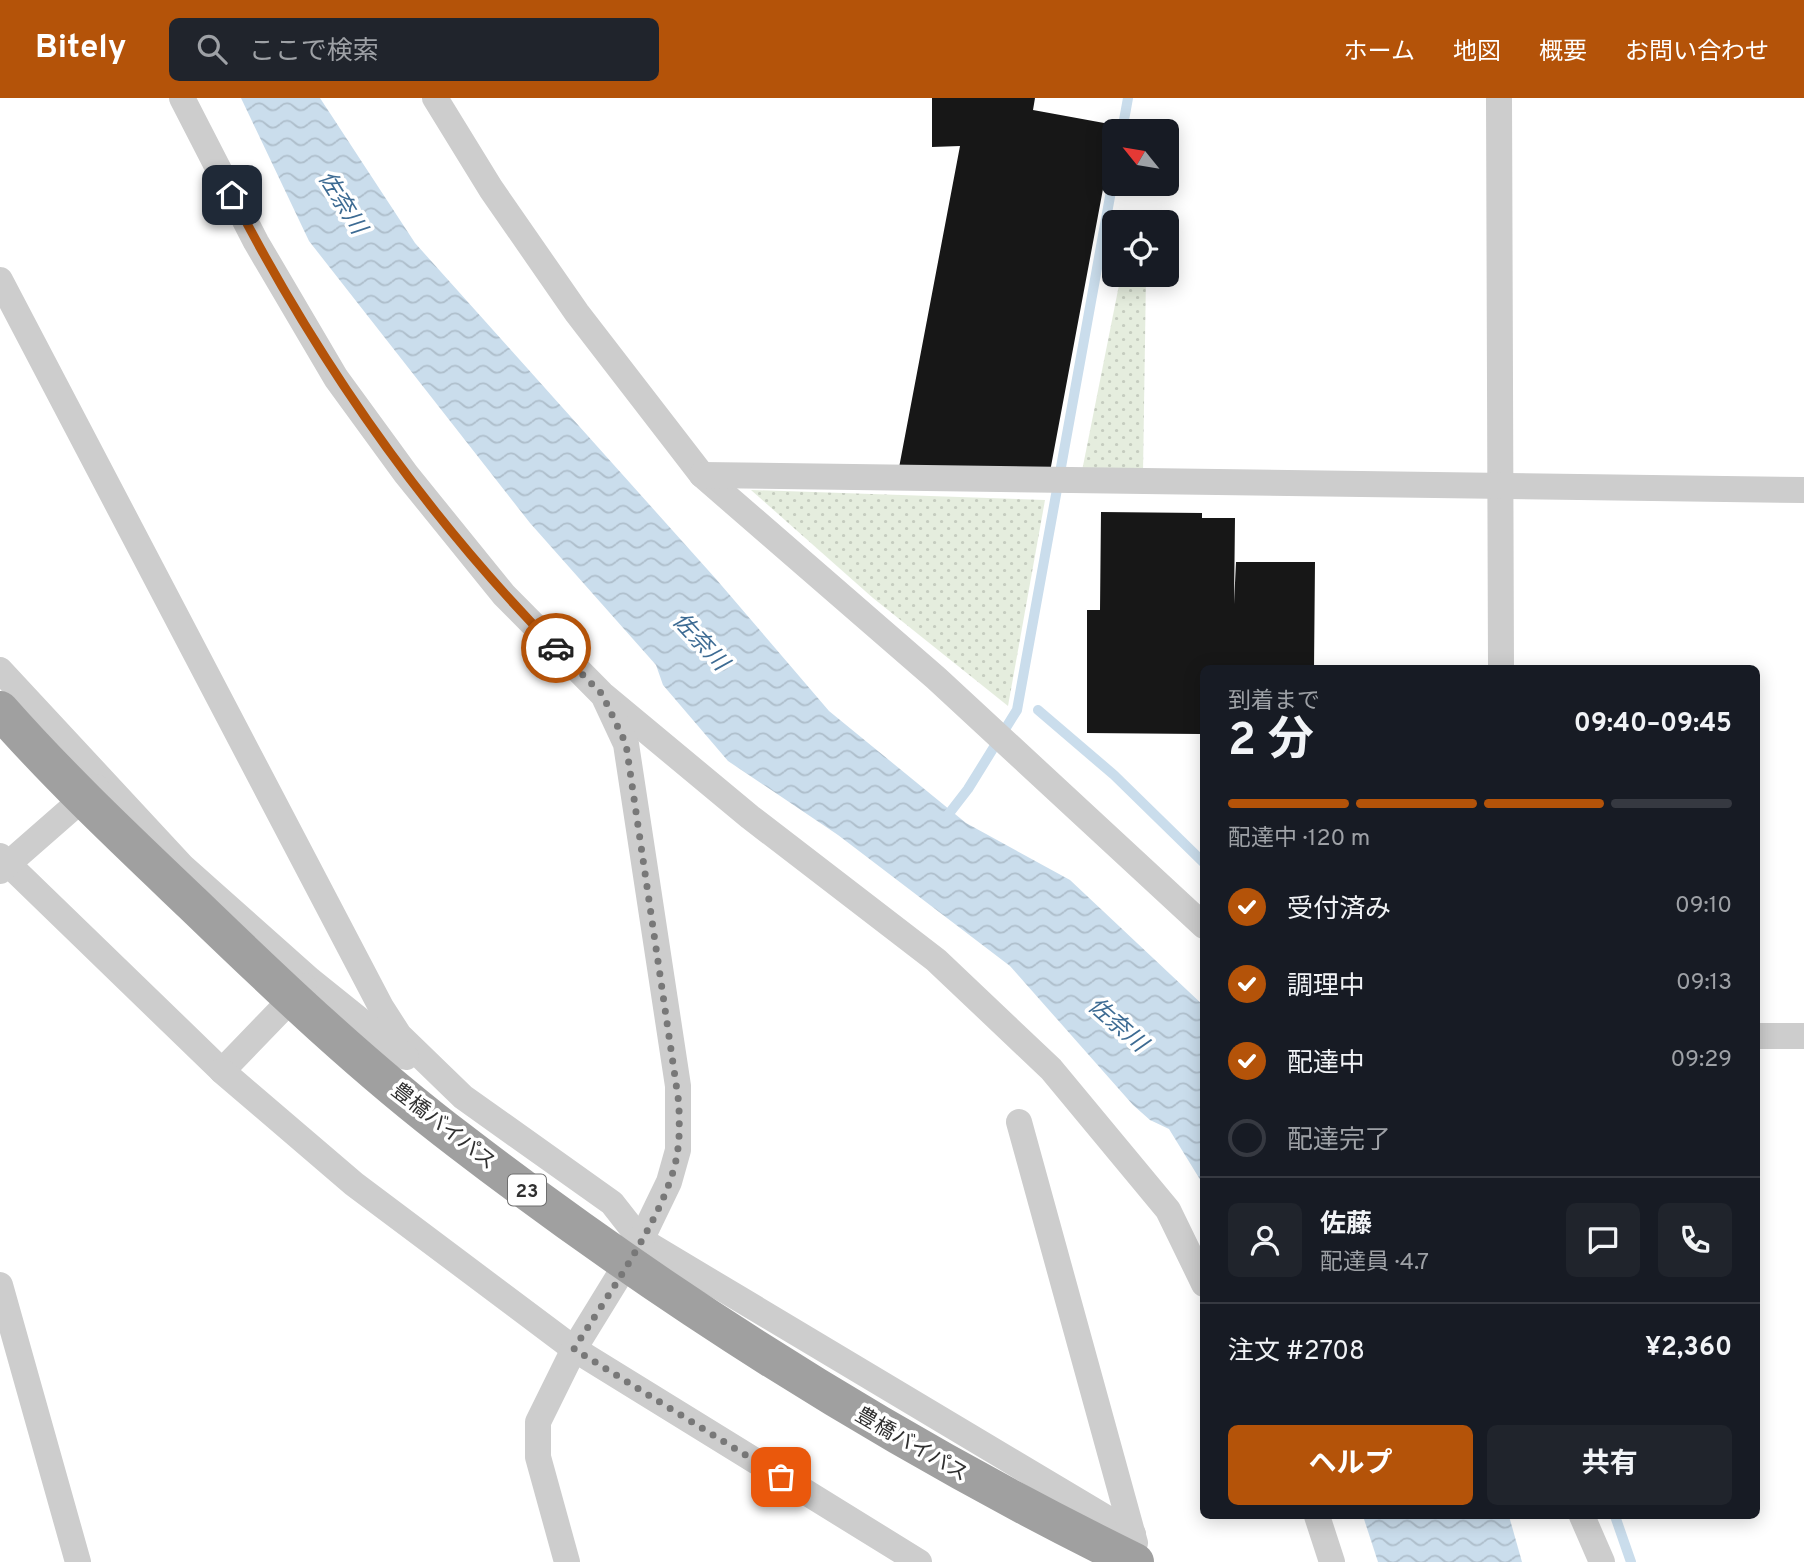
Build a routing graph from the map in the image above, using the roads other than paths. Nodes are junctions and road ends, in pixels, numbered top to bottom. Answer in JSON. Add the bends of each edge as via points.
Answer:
{"nodes":[{"id":1,"x":182,"y":98,"type":"edge"},
{"id":2,"x":435,"y":98,"type":"edge"},
{"id":3,"x":1499,"y":98,"type":"edge"},
{"id":4,"x":0,"y":280,"type":"edge"},
{"id":5,"x":702,"y":475,"type":"junction"},
{"id":6,"x":1503,"y":488,"type":"junction"},
{"id":7,"x":1804,"y":490,"type":"edge"},
{"id":8,"x":1501,"y":665,"type":"edge"},
{"id":9,"x":0,"y":670,"type":"edge"},
{"id":10,"x":602,"y":694,"type":"junction"},
{"id":11,"x":0,"y":710,"type":"edge"},
{"id":12,"x":0,"y":742,"type":"edge"},
{"id":13,"x":102,"y":782,"type":"junction"},
{"id":14,"x":2,"y":864,"type":"edge"},
{"id":15,"x":1200,"y":922,"type":"edge"},
{"id":16,"x":310,"y":980,"type":"junction"},
{"id":17,"x":1760,"y":1036,"type":"edge"},
{"id":18,"x":1804,"y":1036,"type":"edge"},
{"id":19,"x":222,"y":1071,"type":"junction"},
{"id":20,"x":463,"y":1097,"type":"junction"},
{"id":21,"x":1019,"y":1122,"type":"dead end"},
{"id":22,"x":641,"y":1240,"type":"junction"},
{"id":23,"x":1200,"y":1276,"type":"edge"},
{"id":24,"x":0,"y":1285,"type":"edge"},
{"id":25,"x":574,"y":1349,"type":"junction"},
{"id":26,"x":1318,"y":1519,"type":"edge"},
{"id":27,"x":1583,"y":1519,"type":"edge"},
{"id":28,"x":1134,"y":1548,"type":"edge"},
{"id":29,"x":78,"y":1562,"type":"edge"},
{"id":30,"x":567,"y":1562,"type":"edge"},
{"id":31,"x":919,"y":1562,"type":"edge"},
{"id":32,"x":1088,"y":1562,"type":"edge"},
{"id":33,"x":1140,"y":1562,"type":"edge"},
{"id":34,"x":1332,"y":1562,"type":"edge"},
{"id":35,"x":1602,"y":1562,"type":"edge"}],
"edges":[{"from":1,"to":10,"type":"street","via":[[256,242],[336,378],[504,595]]},
{"from":2,"to":5,"type":"street","via":[[577,313]]},
{"from":3,"to":6,"type":"street"},
{"from":4,"to":20,"type":"street","via":[[381,1007],[398,1035]]},
{"from":5,"to":6,"type":"street"},
{"from":5,"to":15,"type":"street","via":[[936,678]]},
{"from":6,"to":7,"type":"street"},
{"from":6,"to":8,"type":"street"},
{"from":9,"to":13,"type":"street"},
{"from":10,"to":22,"type":"street","via":[[626,744],[678,1086],[678,1150],[669,1182]]},
{"from":10,"to":23,"type":"street","via":[[750,817],[936,960],[1051,1069],[1168,1210]]},
{"from":11,"to":28,"type":"highway","name":"豊橋バイパス","number":"23","bridge":true,"via":[[57,774],[306,1013],[459,1141],[655,1282],[832,1399],[1013,1502]]},
{"from":12,"to":32,"type":"highway","name":"豊橋バイパス","number":"23","via":[[41,788],[293,1028],[448,1156],[646,1300],[822,1413],[1003,1519]]},
{"from":13,"to":14,"type":"street"},
{"from":13,"to":16,"type":"street","via":[[183,867]]},
{"from":14,"to":19,"type":"street"},
{"from":16,"to":19,"type":"street"},
{"from":16,"to":20,"type":"street","via":[[384,1042]]},
{"from":17,"to":18,"type":"street"},
{"from":19,"to":25,"type":"street","via":[[354,1184]]},
{"from":20,"to":22,"type":"street","via":[[612,1203]]},
{"from":21,"to":28,"type":"street"},
{"from":22,"to":25,"type":"street"},
{"from":22,"to":28,"type":"street"},
{"from":24,"to":29,"type":"street"},
{"from":25,"to":30,"type":"street","via":[[538,1422],[536,1436]]},
{"from":25,"to":31,"type":"street"},
{"from":26,"to":34,"type":"street"},
{"from":27,"to":35,"type":"street"},
{"from":28,"to":33,"type":"street"}]}
